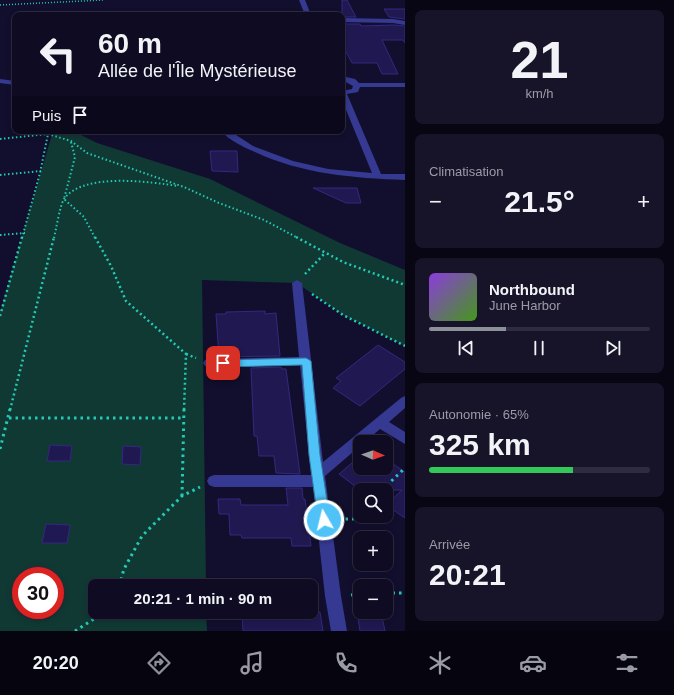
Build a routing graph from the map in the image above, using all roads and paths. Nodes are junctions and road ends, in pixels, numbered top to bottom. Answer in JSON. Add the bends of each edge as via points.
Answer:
{"nodes":[{"id":1,"x":103,"y":0,"type":"edge"},
{"id":2,"x":302,"y":0,"type":"edge"},
{"id":3,"x":0,"y":5,"type":"edge"},
{"id":4,"x":307,"y":12,"type":"edge"},
{"id":5,"x":345,"y":20,"type":"edge"},
{"id":6,"x":405,"y":23,"type":"edge"},
{"id":7,"x":345,"y":79,"type":"edge"},
{"id":8,"x":0,"y":81,"type":"edge"},
{"id":9,"x":12,"y":83,"type":"edge"},
{"id":10,"x":357,"y":85,"type":"junction"},
{"id":11,"x":405,"y":85,"type":"edge"},
{"id":12,"x":345,"y":92,"type":"edge"},
{"id":13,"x":345,"y":98,"type":"edge"},
{"id":14,"x":48,"y":134,"type":"junction"},
{"id":15,"x":230,"y":134,"type":"edge"},
{"id":16,"x":0,"y":139,"type":"edge"},
{"id":17,"x":70,"y":141,"type":"junction"},
{"id":18,"x":41,"y":171,"type":"junction"},
{"id":19,"x":0,"y":175,"type":"edge"},
{"id":20,"x":378,"y":176,"type":"junction"},
{"id":21,"x":405,"y":177,"type":"edge"},
{"id":22,"x":184,"y":187,"type":"junction"},
{"id":23,"x":64,"y":199,"type":"junction"},
{"id":24,"x":25,"y":233,"type":"junction"},
{"id":25,"x":0,"y":235,"type":"edge"},
{"id":26,"x":325,"y":253,"type":"junction"},
{"id":27,"x":297,"y":283,"type":"junction"},
{"id":28,"x":405,"y":285,"type":"edge"},
{"id":29,"x":0,"y":316,"type":"edge"},
{"id":30,"x":405,"y":346,"type":"edge"},
{"id":31,"x":306,"y":361,"type":"junction"},
{"id":32,"x":209,"y":364,"type":"dead end"},
{"id":33,"x":405,"y":400,"type":"edge"},
{"id":34,"x":9,"y":418,"type":"junction"},
{"id":35,"x":184,"y":418,"type":"junction"},
{"id":36,"x":379,"y":422,"type":"junction"},
{"id":37,"x":405,"y":439,"type":"edge"},
{"id":38,"x":0,"y":449,"type":"edge"},
{"id":39,"x":405,"y":468,"type":"edge"},
{"id":40,"x":318,"y":477,"type":"junction"},
{"id":41,"x":214,"y":481,"type":"joint"},
{"id":42,"x":389,"y":483,"type":"edge"},
{"id":43,"x":182,"y":496,"type":"junction"},
{"id":44,"x":353,"y":519,"type":"edge"},
{"id":45,"x":324,"y":520,"type":"junction"},
{"id":46,"x":120,"y":579,"type":"edge"},
{"id":47,"x":393,"y":593,"type":"edge"},
{"id":48,"x":405,"y":593,"type":"edge"},
{"id":49,"x":94,"y":619,"type":"edge"},
{"id":50,"x":75,"y":631,"type":"edge"},
{"id":51,"x":339,"y":631,"type":"edge"}],
"edges":[{"from":1,"to":3,"type":"path"},
{"from":2,"to":4,"type":"street"},
{"from":5,"to":6,"type":"street"},
{"from":7,"to":10,"type":"street"},
{"from":8,"to":9,"type":"street"},
{"from":10,"to":11,"type":"street"},
{"from":10,"to":12,"type":"street","via":[[355,90]]},
{"from":13,"to":20,"type":"street"},
{"from":14,"to":16,"type":"path"},
{"from":14,"to":17,"type":"path"},
{"from":14,"to":18,"type":"path"},
{"from":15,"to":20,"type":"street","via":[[254,149],[317,170]]},
{"from":17,"to":22,"type":"path","via":[[87,153]]},
{"from":17,"to":23,"type":"path","via":[[74,157]]},
{"from":18,"to":19,"type":"path"},
{"from":18,"to":24,"type":"path"},
{"from":20,"to":21,"type":"street"},
{"from":22,"to":23,"type":"path","via":[[145,182],[102,182],[78,188]]},
{"from":22,"to":26,"type":"path","via":[[219,204],[264,220]]},
{"from":23,"to":34,"type":"path"},
{"from":23,"to":35,"type":"path","via":[[84,217],[111,266],[126,301],[186,354]]},
{"from":24,"to":25,"type":"path"},
{"from":24,"to":29,"type":"path"},
{"from":26,"to":27,"type":"path"},
{"from":26,"to":28,"type":"path"},
{"from":27,"to":30,"type":"path","via":[[343,315]]},
{"from":27,"to":31,"type":"street"},
{"from":31,"to":32,"type":"street"},
{"from":31,"to":40,"type":"street"},
{"from":33,"to":36,"type":"street"},
{"from":34,"to":35,"type":"path"},
{"from":34,"to":38,"type":"path"},
{"from":35,"to":43,"type":"path"},
{"from":36,"to":37,"type":"street"},
{"from":36,"to":40,"type":"street"},
{"from":39,"to":42,"type":"path"},
{"from":40,"to":41,"type":"street"},
{"from":40,"to":45,"type":"street"},
{"from":41,"to":43,"type":"path"},
{"from":43,"to":46,"type":"path","via":[[142,536]]},
{"from":44,"to":45,"type":"path"},
{"from":45,"to":51,"type":"street"},
{"from":47,"to":48,"type":"path"},
{"from":49,"to":50,"type":"path"}]}
